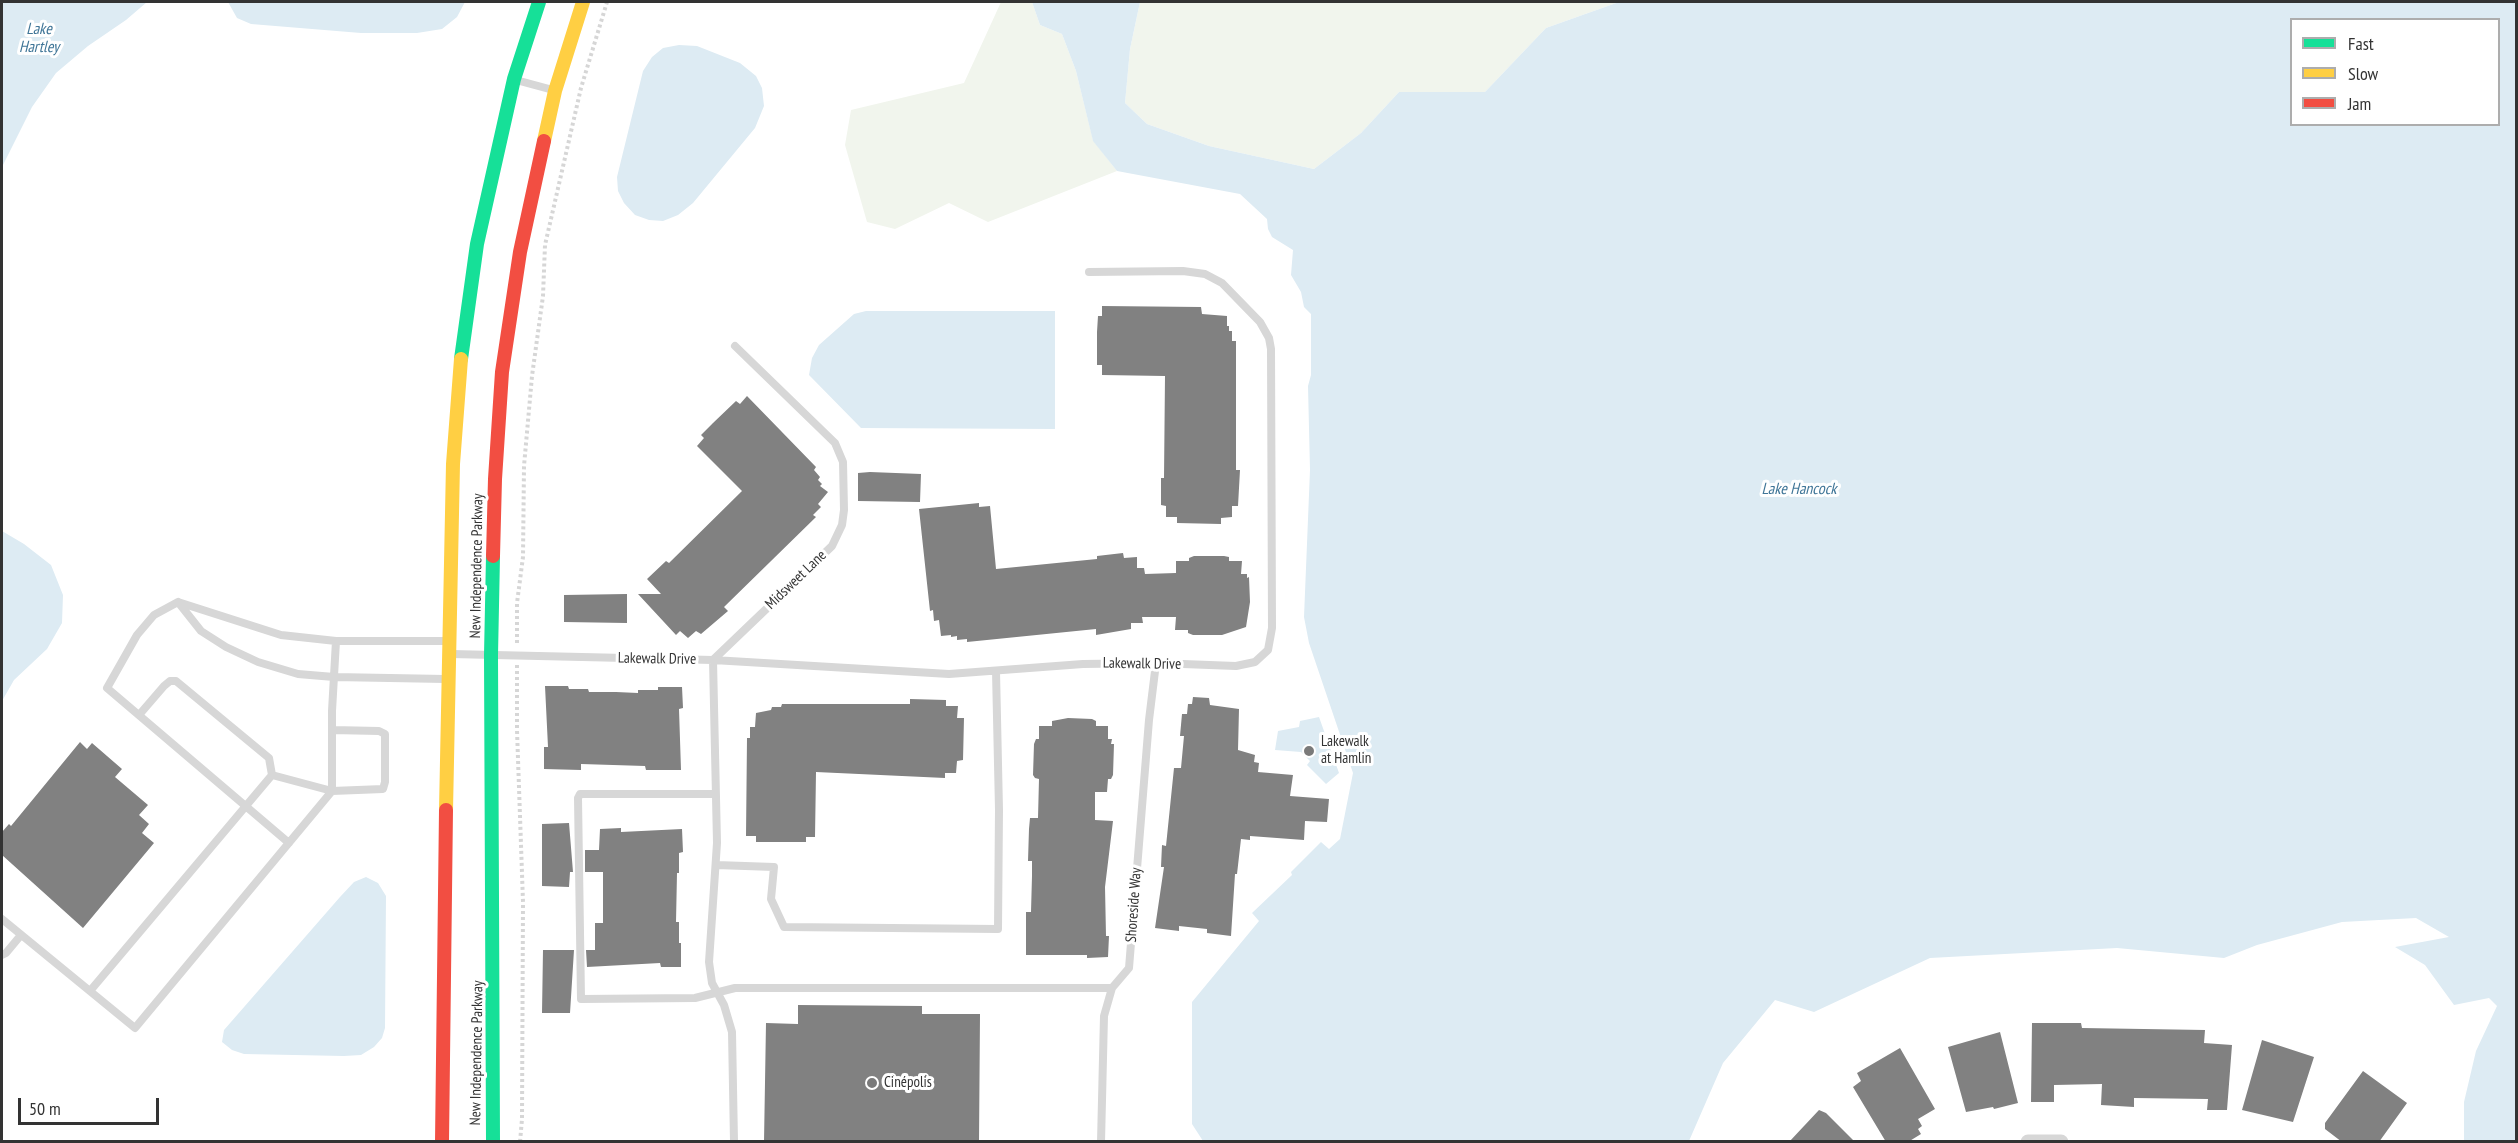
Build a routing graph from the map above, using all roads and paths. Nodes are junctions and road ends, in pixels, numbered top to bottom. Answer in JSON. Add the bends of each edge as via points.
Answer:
{"nodes":[{"id":1,"x":539,"y":2,"type":"edge"},
{"id":2,"x":583,"y":2,"type":"edge"},
{"id":3,"x":607,"y":2,"type":"edge"},
{"id":4,"x":514,"y":79,"type":"junction"},
{"id":5,"x":555,"y":90,"type":"junction"},
{"id":6,"x":1089,"y":272,"type":"dead end"},
{"id":7,"x":735,"y":346,"type":"dead end"},
{"id":8,"x":178,"y":602,"type":"junction"},
{"id":9,"x":336,"y":640,"type":"junction"},
{"id":10,"x":450,"y":648,"type":"junction"},
{"id":11,"x":491,"y":655,"type":"junction"},
{"id":12,"x":517,"y":656,"type":"junction"},
{"id":13,"x":712,"y":660,"type":"junction"},
{"id":14,"x":1156,"y":663,"type":"junction"},
{"id":15,"x":996,"y":671,"type":"junction"},
{"id":16,"x":334,"y":677,"type":"junction"},
{"id":17,"x":449,"y":678,"type":"junction"},
{"id":18,"x":139,"y":715,"type":"junction"},
{"id":19,"x":332,"y":730,"type":"junction"},
{"id":20,"x":272,"y":775,"type":"junction"},
{"id":21,"x":332,"y":791,"type":"junction"},
{"id":22,"x":716,"y":794,"type":"junction"},
{"id":23,"x":245,"y":806,"type":"junction"},
{"id":24,"x":289,"y":843,"type":"junction"},
{"id":25,"x":716,"y":865,"type":"junction"},
{"id":26,"x":2,"y":919,"type":"edge"},
{"id":27,"x":21,"y":935,"type":"junction"},
{"id":28,"x":2,"y":955,"type":"edge"},
{"id":29,"x":1112,"y":988,"type":"junction"},
{"id":30,"x":90,"y":991,"type":"junction"},
{"id":31,"x":716,"y":993,"type":"junction"},
{"id":32,"x":442,"y":1142,"type":"edge"},
{"id":33,"x":493,"y":1142,"type":"edge"},
{"id":34,"x":520,"y":1142,"type":"edge"},
{"id":35,"x":734,"y":1142,"type":"edge"},
{"id":36,"x":1101,"y":1142,"type":"edge"},
{"id":37,"x":2028,"y":1142,"type":"edge"},
{"id":38,"x":2061,"y":1142,"type":"edge"}],
"edges":[{"from":1,"to":4,"type":"street","name":"New Independence Parkway"},
{"from":2,"to":5,"type":"street","name":"New Independence Parkway"},
{"from":3,"to":12,"type":"path","via":[[581,88],[545,245],[524,466]]},
{"from":4,"to":5,"type":"lane"},
{"from":4,"to":10,"type":"street","name":"New Independence Parkway","via":[[477,244],[460,367],[453,464]]},
{"from":5,"to":11,"type":"street","name":"New Independence Parkway","via":[[520,252],[502,372]]},
{"from":6,"to":14,"type":"lane","name":"Lakewalk Drive","via":[[1182,271],[1214,277],[1260,322],[1271,349],[1272,628],[1268,650],[1246,665]]},
{"from":7,"to":13,"type":"lane","name":"Midsweet Lane","via":[[835,442],[843,462],[844,510],[832,546]]},
{"from":8,"to":9,"type":"lane","name":"Lakewalk Drive","via":[[281,635]]},
{"from":8,"to":16,"type":"lane","via":[[201,631],[248,657],[298,674]]},
{"from":8,"to":18,"type":"lane","via":[[154,615],[136,635],[107,688]]},
{"from":9,"to":10,"type":"lane","name":"Lakewalk Drive"},
{"from":9,"to":16,"type":"lane"},
{"from":10,"to":11,"type":"lane","name":"Lakewalk Drive"},
{"from":10,"to":17,"type":"street","name":"New Independence Parkway"},
{"from":11,"to":12,"type":"lane","name":"Lakewalk Drive"},
{"from":11,"to":33,"type":"street","name":"New Independence Parkway"},
{"from":12,"to":13,"type":"lane","name":"Lakewalk Drive"},
{"from":12,"to":34,"type":"path","via":[[523,902]]},
{"from":13,"to":15,"type":"lane","name":"Lakewalk Drive","via":[[929,674]]},
{"from":13,"to":22,"type":"lane"},
{"from":14,"to":15,"type":"lane","name":"Lakewalk Drive","via":[[1083,663]]},
{"from":14,"to":29,"type":"lane","name":"Shoreside Way","via":[[1129,968]]},
{"from":15,"to":25,"type":"lane","via":[[998,929],[784,927],[771,899],[774,867]]},
{"from":16,"to":17,"type":"lane"},
{"from":16,"to":19,"type":"lane"},
{"from":17,"to":32,"type":"street","name":"New Independence Parkway"},
{"from":18,"to":20,"type":"lane","via":[[164,686],[176,681],[270,758]]},
{"from":18,"to":23,"type":"lane"},
{"from":19,"to":21,"type":"lane"},
{"from":19,"to":21,"type":"lane","via":[[382,731],[387,737],[383,789]]},
{"from":20,"to":21,"type":"lane"},
{"from":20,"to":23,"type":"lane"},
{"from":21,"to":24,"type":"lane"},
{"from":22,"to":25,"type":"lane"},
{"from":22,"to":31,"type":"lane","via":[[580,794],[578,798],[581,999],[695,998]]},
{"from":23,"to":24,"type":"lane"},
{"from":23,"to":30,"type":"lane"},
{"from":24,"to":30,"type":"lane","via":[[135,1028]]},
{"from":25,"to":31,"type":"lane","via":[[709,962]]},
{"from":26,"to":27,"type":"lane"},
{"from":27,"to":28,"type":"lane"},
{"from":27,"to":30,"type":"lane"},
{"from":29,"to":31,"type":"lane","via":[[735,988]]},
{"from":29,"to":36,"type":"lane","name":"Shoreside Way","via":[[1104,1016]]},
{"from":31,"to":35,"type":"lane","via":[[732,1032]]},
{"from":37,"to":38,"type":"street"}]}
